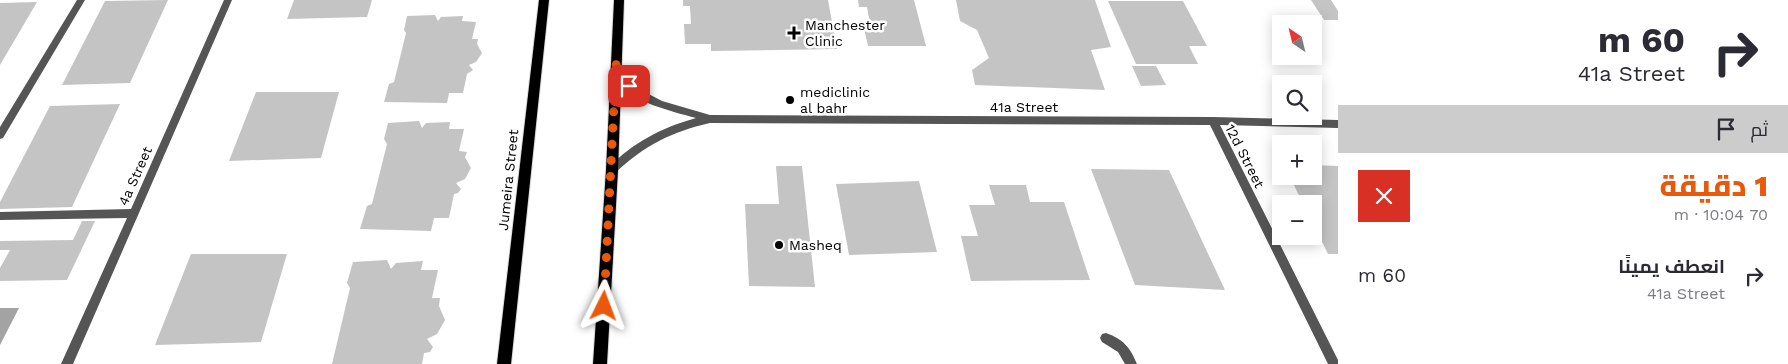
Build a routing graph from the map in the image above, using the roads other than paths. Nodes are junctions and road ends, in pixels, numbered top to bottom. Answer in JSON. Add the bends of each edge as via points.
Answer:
{"nodes":[{"id":1,"x":81,"y":0,"type":"edge"},
{"id":2,"x":228,"y":0,"type":"edge"},
{"id":3,"x":544,"y":0,"type":"edge"},
{"id":4,"x":619,"y":0,"type":"edge"},
{"id":5,"x":616,"y":64,"type":"junction"},
{"id":6,"x":710,"y":119,"type":"junction"},
{"id":7,"x":1213,"y":121,"type":"junction"},
{"id":8,"x":1338,"y":124,"type":"edge"},
{"id":9,"x":0,"y":135,"type":"edge"},
{"id":10,"x":612,"y":170,"type":"junction"},
{"id":11,"x":134,"y":213,"type":"junction"},
{"id":12,"x":0,"y":216,"type":"edge"},
{"id":13,"x":1106,"y":338,"type":"dead end"},
{"id":14,"x":502,"y":361,"type":"edge"},
{"id":15,"x":67,"y":364,"type":"edge"},
{"id":16,"x":600,"y":364,"type":"edge"},
{"id":17,"x":1131,"y":364,"type":"edge"},
{"id":18,"x":1334,"y":364,"type":"edge"}],
"edges":[{"from":1,"to":9,"type":"street"},
{"from":2,"to":11,"type":"street","name":"4a Street"},
{"from":3,"to":14,"type":"main road","name":"Jumeira Street"},
{"from":4,"to":5,"type":"main road"},
{"from":5,"to":6,"type":"street","name":"41a Street","via":[[620,80],[638,93],[659,104]]},
{"from":5,"to":10,"type":"main road"},
{"from":6,"to":7,"type":"street","name":"41a Street"},
{"from":6,"to":10,"type":"street","name":"41a Street","via":[[662,132],[626,155]]},
{"from":7,"to":8,"type":"street","name":"41a Street"},
{"from":7,"to":18,"type":"street","name":"12d Street"},
{"from":10,"to":16,"type":"main road"},
{"from":11,"to":12,"type":"street"},
{"from":11,"to":15,"type":"street","name":"4a Street"},
{"from":13,"to":17,"type":"street","via":[[1123,348]]}]}
